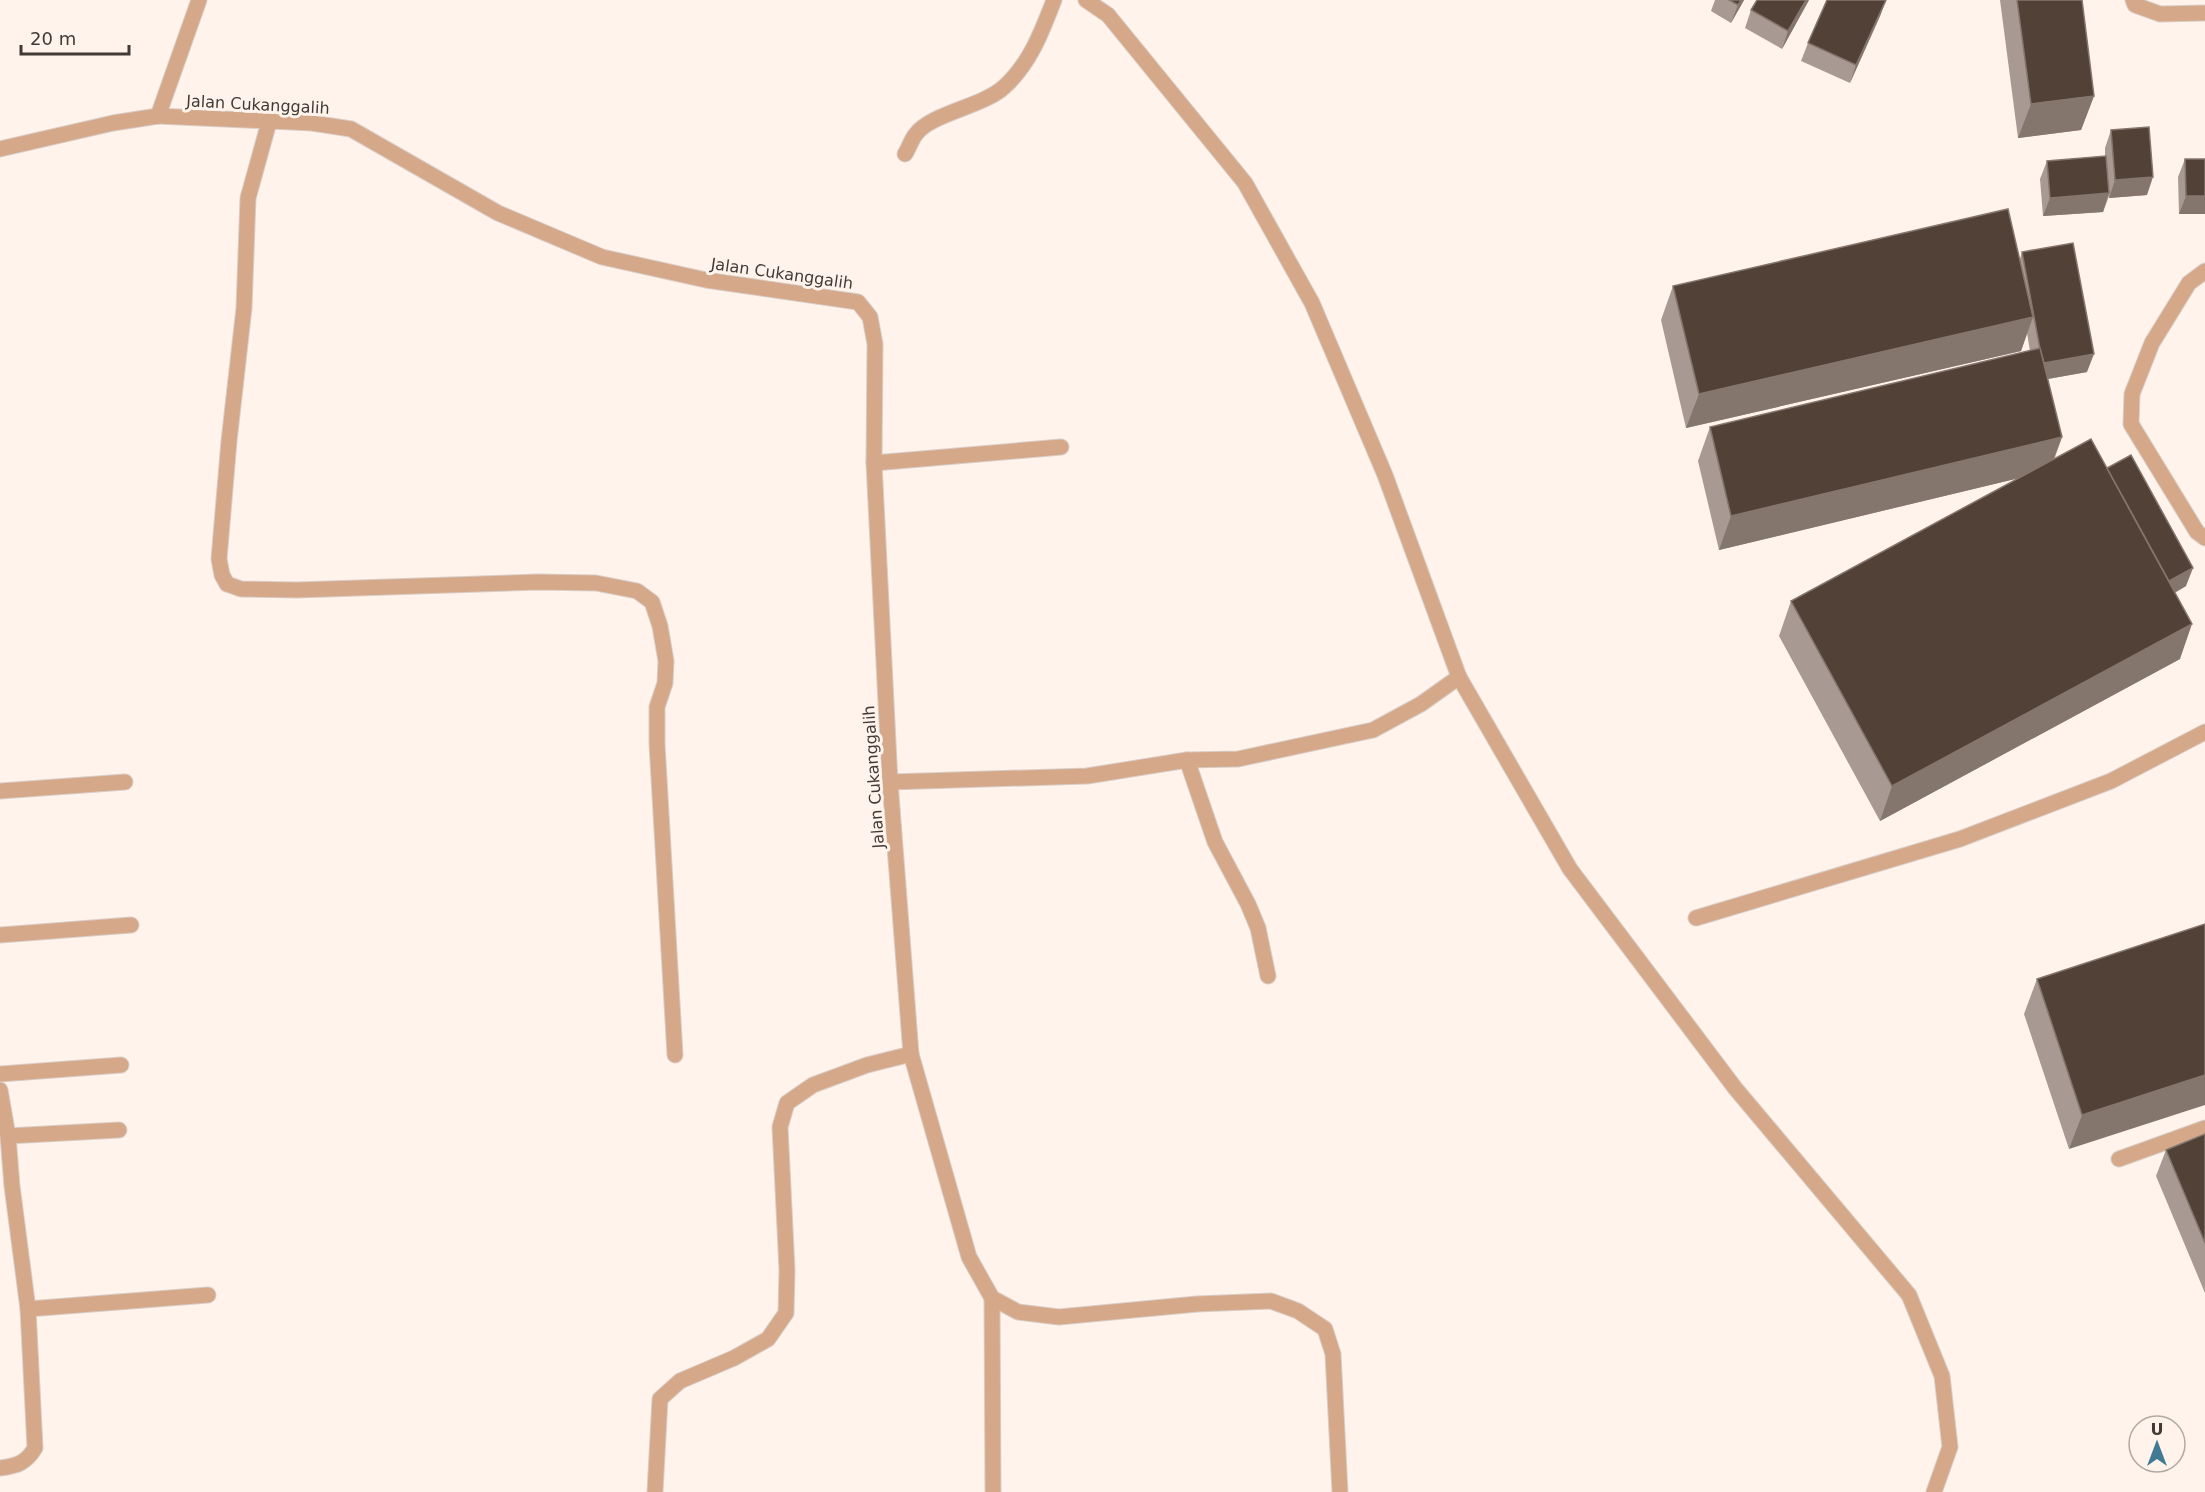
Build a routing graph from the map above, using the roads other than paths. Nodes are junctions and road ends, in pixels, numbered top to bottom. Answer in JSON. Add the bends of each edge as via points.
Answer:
{"nodes":[{"id":1,"x":199,"y":0,"type":"edge"},
{"id":2,"x":1054,"y":0,"type":"edge"},
{"id":3,"x":1086,"y":0,"type":"edge"},
{"id":4,"x":2133,"y":0,"type":"edge"},
{"id":5,"x":2205,"y":13,"type":"edge"},
{"id":6,"x":158,"y":116,"type":"junction"},
{"id":7,"x":269,"y":122,"type":"junction"},
{"id":8,"x":0,"y":149,"type":"edge"},
{"id":9,"x":905,"y":154,"type":"dead end"},
{"id":10,"x":2205,"y":271,"type":"edge"},
{"id":11,"x":1061,"y":447,"type":"dead end"},
{"id":12,"x":874,"y":463,"type":"junction"},
{"id":13,"x":2205,"y":538,"type":"edge"},
{"id":14,"x":1459,"y":677,"type":"junction"},
{"id":15,"x":2205,"y":732,"type":"edge"},
{"id":16,"x":1187,"y":760,"type":"junction"},
{"id":17,"x":125,"y":782,"type":"dead end"},
{"id":18,"x":890,"y":782,"type":"junction"},
{"id":19,"x":0,"y":791,"type":"edge"},
{"id":20,"x":1696,"y":918,"type":"dead end"},
{"id":21,"x":131,"y":925,"type":"dead end"},
{"id":22,"x":0,"y":935,"type":"edge"},
{"id":23,"x":1268,"y":976,"type":"dead end"},
{"id":24,"x":911,"y":1054,"type":"junction"},
{"id":25,"x":675,"y":1055,"type":"dead end"},
{"id":26,"x":121,"y":1065,"type":"dead end"},
{"id":27,"x":0,"y":1074,"type":"edge"},
{"id":28,"x":0,"y":1090,"type":"edge"},
{"id":29,"x":2205,"y":1128,"type":"edge"},
{"id":30,"x":119,"y":1130,"type":"dead end"},
{"id":31,"x":8,"y":1136,"type":"junction"},
{"id":32,"x":2119,"y":1159,"type":"dead end"},
{"id":33,"x":6,"y":1187,"type":"edge"},
{"id":34,"x":208,"y":1295,"type":"dead end"},
{"id":35,"x":992,"y":1298,"type":"junction"},
{"id":36,"x":28,"y":1309,"type":"junction"},
{"id":37,"x":0,"y":1468,"type":"edge"},
{"id":38,"x":655,"y":1492,"type":"edge"},
{"id":39,"x":993,"y":1492,"type":"edge"},
{"id":40,"x":1340,"y":1492,"type":"edge"},
{"id":41,"x":1934,"y":1492,"type":"edge"}],
"edges":[{"from":1,"to":6,"type":"street"},
{"from":2,"to":9,"type":"street","via":[[1023,66],[1003,88],[917,132]]},
{"from":3,"to":14,"type":"street","via":[[1108,15],[1245,183],[1312,303],[1385,475]]},
{"from":4,"to":5,"type":"street","via":[[2135,5],[2160,14]]},
{"from":6,"to":7,"type":"street","name":"Jalan Cukanggalih"},
{"from":6,"to":8,"type":"street","name":"Jalan Cukanggalih"},
{"from":7,"to":12,"type":"street","name":"Jalan Cukanggalih","via":[[351,129],[498,213],[602,257],[706,280],[858,302],[870,317],[875,344]]},
{"from":7,"to":25,"type":"street","via":[[248,198],[244,308],[219,559],[222,575],[227,584],[241,590],[596,584],[637,591],[652,602],[666,661],[665,683],[657,707],[657,753]]},
{"from":10,"to":13,"type":"street","via":[[2190,283],[2152,343],[2132,394],[2131,424],[2197,532]]},
{"from":11,"to":12,"type":"street"},
{"from":12,"to":18,"type":"street","name":"Jalan Cukanggalih"},
{"from":14,"to":16,"type":"street","via":[[1421,704],[1373,730],[1238,759]]},
{"from":14,"to":41,"type":"street","via":[[1570,869],[1735,1088],[1909,1295],[1942,1376],[1950,1447]]},
{"from":15,"to":20,"type":"street","via":[[2111,780],[1960,839]]},
{"from":16,"to":18,"type":"street","via":[[1087,776]]},
{"from":16,"to":23,"type":"street","via":[[1215,842],[1258,928]]},
{"from":17,"to":19,"type":"street"},
{"from":18,"to":24,"type":"street","name":"Jalan Cukanggalih"},
{"from":21,"to":22,"type":"street"},
{"from":24,"to":35,"type":"street","name":"Jalan Cukanggalih","via":[[969,1257]]},
{"from":24,"to":38,"type":"street","via":[[813,1085],[787,1103],[780,1127],[786,1314],[768,1339],[680,1381],[660,1399]]},
{"from":26,"to":27,"type":"street"},
{"from":28,"to":31,"type":"street"},
{"from":29,"to":32,"type":"street"},
{"from":30,"to":31,"type":"street"},
{"from":31,"to":33,"type":"street"},
{"from":33,"to":36,"type":"street"},
{"from":34,"to":36,"type":"street"},
{"from":35,"to":39,"type":"street"},
{"from":35,"to":40,"type":"street","via":[[1018,1312],[1059,1317],[1239,1301],[1271,1301],[1298,1311],[1325,1329],[1333,1354]]},
{"from":36,"to":37,"type":"street","via":[[35,1448],[28,1460],[18,1466]]}]}
